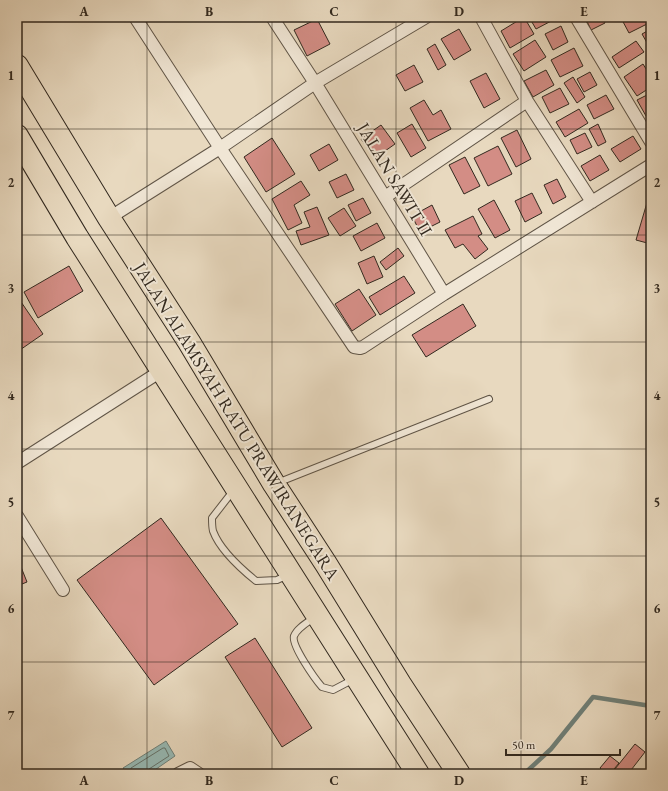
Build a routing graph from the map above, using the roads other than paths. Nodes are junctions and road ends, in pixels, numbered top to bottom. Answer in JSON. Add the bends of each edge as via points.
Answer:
{"nodes":[{"id":1,"x":135,"y":17,"type":"edge"},
{"id":2,"x":272,"y":17,"type":"edge"},
{"id":3,"x":426,"y":17,"type":"edge"},
{"id":4,"x":481,"y":17,"type":"edge"},
{"id":5,"x":576,"y":17,"type":"edge"},
{"id":6,"x":17,"y":66,"type":"edge"},
{"id":7,"x":315,"y":83,"type":"junction"},
{"id":8,"x":527,"y":100,"type":"junction"},
{"id":9,"x":17,"y":136,"type":"edge"},
{"id":10,"x":651,"y":142,"type":"edge"},
{"id":11,"x":220,"y":148,"type":"junction"},
{"id":12,"x":651,"y":165,"type":"edge"},
{"id":13,"x":386,"y":197,"type":"junction"},
{"id":14,"x":592,"y":202,"type":"junction"},
{"id":15,"x":109,"y":218,"type":"junction"},
{"id":16,"x":444,"y":294,"type":"junction"},
{"id":17,"x":161,"y":371,"type":"junction"},
{"id":18,"x":489,"y":399,"type":"dead end"},
{"id":19,"x":17,"y":463,"type":"edge"},
{"id":20,"x":274,"y":484,"type":"junction"},
{"id":21,"x":235,"y":487,"type":"junction"},
{"id":22,"x":17,"y":516,"type":"edge"},
{"id":23,"x":291,"y":574,"type":"junction"},
{"id":24,"x":63,"y":590,"type":"dead end"},
{"id":25,"x":317,"y":615,"type":"junction"},
{"id":26,"x":357,"y":678,"type":"junction"},
{"id":27,"x":415,"y":773,"type":"edge"},
{"id":28,"x":178,"y":774,"type":"edge"},
{"id":29,"x":199,"y":774,"type":"edge"},
{"id":30,"x":459,"y":774,"type":"edge"}],
"edges":[{"from":1,"to":11,"type":"street"},
{"from":2,"to":7,"type":"street","name":"JALAN SAWIT II"},
{"from":3,"to":7,"type":"street"},
{"from":4,"to":8,"type":"street"},
{"from":5,"to":10,"type":"street"},
{"from":6,"to":15,"type":"highway","name":"JALAN ALAMSYAH RATU PRAWIRANEGARA"},
{"from":7,"to":11,"type":"street"},
{"from":7,"to":13,"type":"street","name":"JALAN SAWIT II"},
{"from":8,"to":13,"type":"street"},
{"from":8,"to":14,"type":"street"},
{"from":9,"to":17,"type":"highway","name":"JALAN ALAMSYAH RATU PRAWIRANEGARA"},
{"from":11,"to":15,"type":"street"},
{"from":11,"to":16,"type":"street","via":[[354,347],[362,348]]},
{"from":12,"to":14,"type":"street"},
{"from":13,"to":16,"type":"street","name":"JALAN SAWIT II"},
{"from":14,"to":16,"type":"street"},
{"from":15,"to":20,"type":"highway","name":"JALAN ALAMSYAH RATU PRAWIRANEGARA","via":[[189,342]]},
{"from":17,"to":19,"type":"street"},
{"from":17,"to":21,"type":"highway","name":"JALAN ALAMSYAH RATU PRAWIRANEGARA"},
{"from":18,"to":20,"type":"lane"},
{"from":20,"to":30,"type":"highway","name":"JALAN ALAMSYAH RATU PRAWIRANEGARA"},
{"from":21,"to":23,"type":"highway","name":"JALAN ALAMSYAH RATU PRAWIRANEGARA"},
{"from":21,"to":23,"type":"lane","via":[[212,518],[213,530],[220,543],[238,567],[256,581],[277,580]]},
{"from":22,"to":24,"type":"street"},
{"from":23,"to":25,"type":"highway","name":"JALAN ALAMSYAH RATU PRAWIRANEGARA"},
{"from":25,"to":26,"type":"highway","name":"JALAN ALAMSYAH RATU PRAWIRANEGARA"},
{"from":25,"to":26,"type":"lane","via":[[298,630],[293,642],[309,669],[322,687],[333,690]]},
{"from":26,"to":27,"type":"highway","name":"JALAN ALAMSYAH RATU PRAWIRANEGARA"},
{"from":28,"to":29,"type":"street","via":[[190,768]]}]}
